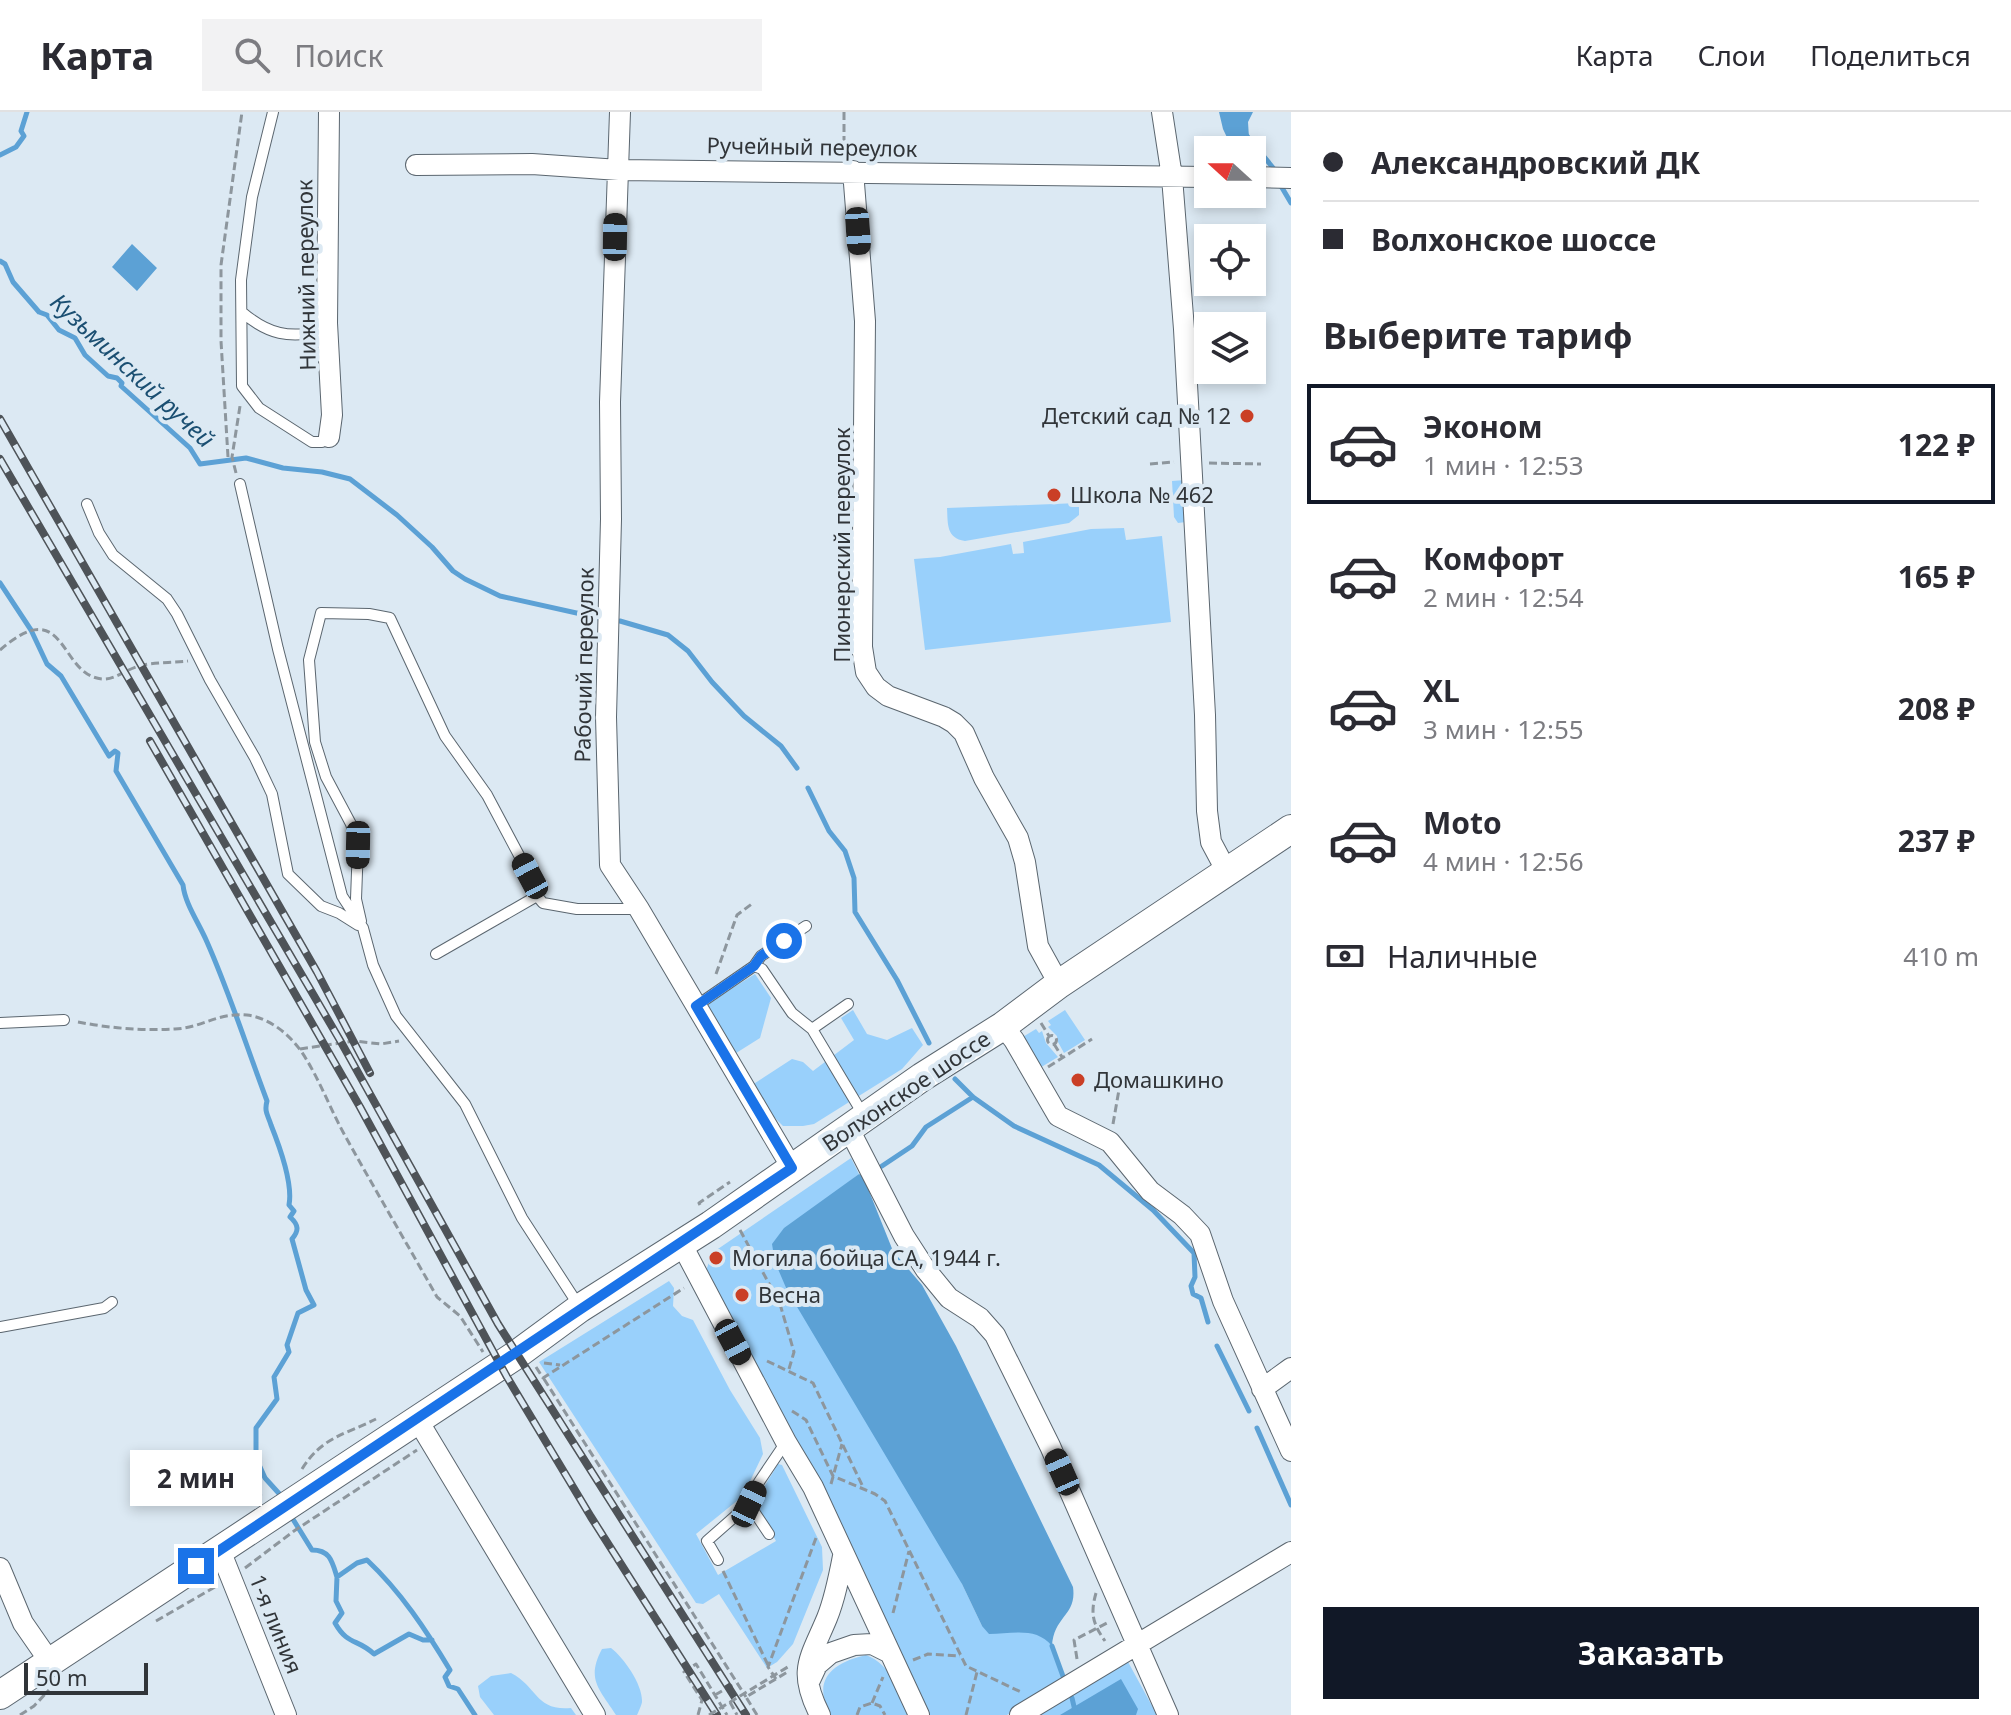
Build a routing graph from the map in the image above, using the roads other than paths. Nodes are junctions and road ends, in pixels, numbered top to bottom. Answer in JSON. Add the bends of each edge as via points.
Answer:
{"nodes":[{"id":1,"x":273,"y":112,"type":"edge"},
{"id":2,"x":329,"y":112,"type":"edge"},
{"id":3,"x":620,"y":112,"type":"edge"},
{"id":4,"x":1162,"y":112,"type":"edge"},
{"id":5,"x":416,"y":165,"type":"dead end"},
{"id":6,"x":619,"y":170,"type":"junction"},
{"id":7,"x":849,"y":171,"type":"junction"},
{"id":8,"x":1172,"y":177,"type":"junction"},
{"id":9,"x":1194,"y":177,"type":"edge"},
{"id":10,"x":1266,"y":177,"type":"edge"},
{"id":11,"x":1291,"y":178,"type":"edge"},
{"id":12,"x":243,"y":313,"type":"junction"},
{"id":13,"x":327,"y":323,"type":"junction"},
{"id":14,"x":329,"y":437,"type":"joint"},
{"id":15,"x":240,"y":484,"type":"dead end"},
{"id":16,"x":87,"y":504,"type":"dead end"},
{"id":17,"x":1291,"y":829,"type":"edge"},
{"id":18,"x":1227,"y":872,"type":"junction"},
{"id":19,"x":537,"y":896,"type":"junction"},
{"id":20,"x":639,"y":909,"type":"junction"},
{"id":21,"x":806,"y":926,"type":"dead end"},
{"id":22,"x":363,"y":928,"type":"junction"},
{"id":23,"x":436,"y":954,"type":"dead end"},
{"id":24,"x":754,"y":966,"type":"junction"},
{"id":25,"x":1059,"y":984,"type":"junction"},
{"id":26,"x":693,"y":1002,"type":"junction"},
{"id":27,"x":848,"y":1004,"type":"dead end"},
{"id":28,"x":64,"y":1020,"type":"road end"},
{"id":29,"x":0,"y":1023,"type":"edge"},
{"id":30,"x":1003,"y":1026,"type":"junction"},
{"id":31,"x":812,"y":1029,"type":"junction"},
{"id":32,"x":857,"y":1123,"type":"junction"},
{"id":33,"x":792,"y":1168,"type":"junction"},
{"id":34,"x":681,"y":1243,"type":"junction"},
{"id":35,"x":112,"y":1302,"type":"dead end"},
{"id":36,"x":580,"y":1308,"type":"junction"},
{"id":37,"x":0,"y":1327,"type":"edge"},
{"id":38,"x":1291,"y":1368,"type":"edge"},
{"id":39,"x":1262,"y":1389,"type":"junction"},
{"id":40,"x":417,"y":1419,"type":"junction"},
{"id":41,"x":786,"y":1442,"type":"junction"},
{"id":42,"x":1291,"y":1451,"type":"edge"},
{"id":43,"x":749,"y":1504,"type":"junction"},
{"id":44,"x":769,"y":1534,"type":"dead end"},
{"id":45,"x":220,"y":1550,"type":"junction"},
{"id":46,"x":1291,"y":1552,"type":"edge"},
{"id":47,"x":843,"y":1556,"type":"junction"},
{"id":48,"x":718,"y":1560,"type":"road end"},
{"id":49,"x":0,"y":1568,"type":"edge"},
{"id":50,"x":1136,"y":1645,"type":"junction"},
{"id":51,"x":888,"y":1663,"type":"junction"},
{"id":52,"x":802,"y":1671,"type":"junction"},
{"id":53,"x":50,"y":1675,"type":"junction"},
{"id":54,"x":0,"y":1695,"type":"edge"},
{"id":55,"x":286,"y":1715,"type":"edge"},
{"id":56,"x":595,"y":1715,"type":"edge"},
{"id":57,"x":820,"y":1715,"type":"edge"},
{"id":58,"x":919,"y":1715,"type":"edge"},
{"id":59,"x":1020,"y":1715,"type":"edge"},
{"id":60,"x":1168,"y":1715,"type":"edge"}],
"edges":[{"from":1,"to":12,"type":"lane","via":[[252,197],[241,280]]},
{"from":2,"to":13,"type":"street","name":"Нижний переулок"},
{"from":3,"to":6,"type":"street","name":"Рабочий переулок"},
{"from":4,"to":8,"type":"street"},
{"from":5,"to":6,"type":"street","name":"Ручейный переулок"},
{"from":6,"to":7,"type":"street","name":"Ручейный переулок"},
{"from":6,"to":20,"type":"street","name":"Рабочий переулок","via":[[610,402],[607,813],[610,865]]},
{"from":7,"to":8,"type":"street","name":"Ручейный переулок"},
{"from":7,"to":25,"type":"street","name":"Пионерский переулок","via":[[865,321],[866,672],[888,696],[944,717],[964,733],[1018,838],[1038,946]]},
{"from":8,"to":9,"type":"street","name":"Ручейный переулок"},
{"from":8,"to":18,"type":"street","via":[[1207,811],[1211,842]]},
{"from":10,"to":11,"type":"street"},
{"from":12,"to":13,"type":"lane","via":[[261,328],[292,336],[322,331]]},
{"from":12,"to":14,"type":"lane","via":[[242,386],[259,408],[312,442]]},
{"from":13,"to":14,"type":"street","name":"Нижний переулок"},
{"from":15,"to":22,"type":"lane","via":[[342,896]]},
{"from":16,"to":22,"type":"lane","via":[[113,555],[167,599],[255,758],[272,794],[288,874],[321,906]]},
{"from":17,"to":18,"type":"main road","name":"Волхонское шоссе"},
{"from":18,"to":25,"type":"main road","name":"Волхонское шоссе"},
{"from":19,"to":20,"type":"lane","via":[[543,903],[577,909]]},
{"from":19,"to":22,"type":"lane","via":[[487,795],[445,736],[390,618],[321,613],[309,660],[315,742],[358,845],[356,899]]},
{"from":19,"to":23,"type":"lane"},
{"from":20,"to":26,"type":"street","name":"Рабочий переулок"},
{"from":21,"to":24,"type":"lane"},
{"from":22,"to":36,"type":"lane","via":[[396,1016],[465,1104],[522,1218]]},
{"from":24,"to":26,"type":"lane"},
{"from":24,"to":31,"type":"lane"},
{"from":25,"to":30,"type":"main road","name":"Волхонское шоссе"},
{"from":26,"to":33,"type":"street","name":"Рабочий переулок"},
{"from":27,"to":31,"type":"lane"},
{"from":28,"to":29,"type":"lane"},
{"from":30,"to":32,"type":"main road","name":"Волхонское шоссе"},
{"from":30,"to":39,"type":"street","via":[[1058,1116],[1110,1142],[1150,1191],[1200,1234]]},
{"from":31,"to":32,"type":"lane"},
{"from":32,"to":33,"type":"main road","name":"Волхонское шоссе"},
{"from":32,"to":50,"type":"street","via":[[904,1236],[926,1270],[949,1298],[995,1335],[1050,1446]]},
{"from":33,"to":34,"type":"main road","name":"Волхонское шоссе"},
{"from":34,"to":36,"type":"main road","name":"Волхонское шоссе"},
{"from":34,"to":41,"type":"street"},
{"from":35,"to":37,"type":"lane","via":[[104,1308]]},
{"from":36,"to":40,"type":"main road","name":"Волхонское шоссе"},
{"from":38,"to":39,"type":"street"},
{"from":39,"to":42,"type":"street"},
{"from":40,"to":45,"type":"main road","name":"Волхонское шоссе","via":[[289,1512]]},
{"from":40,"to":56,"type":"street"},
{"from":41,"to":43,"type":"lane"},
{"from":41,"to":47,"type":"street","via":[[813,1487]]},
{"from":43,"to":44,"type":"lane"},
{"from":43,"to":48,"type":"lane","via":[[707,1541]]},
{"from":45,"to":53,"type":"main road","name":"Волхонское шоссе"},
{"from":45,"to":55,"type":"street","name":"1-я линия"},
{"from":46,"to":50,"type":"street"},
{"from":47,"to":51,"type":"street"},
{"from":47,"to":52,"type":"street","via":[[827,1618]]},
{"from":49,"to":53,"type":"street"},
{"from":50,"to":59,"type":"street"},
{"from":50,"to":60,"type":"street"},
{"from":51,"to":52,"type":"street","via":[[872,1644],[854,1645]]},
{"from":51,"to":58,"type":"street"},
{"from":52,"to":57,"type":"street"},
{"from":53,"to":54,"type":"main road","name":"Волхонское шоссе"}]}
